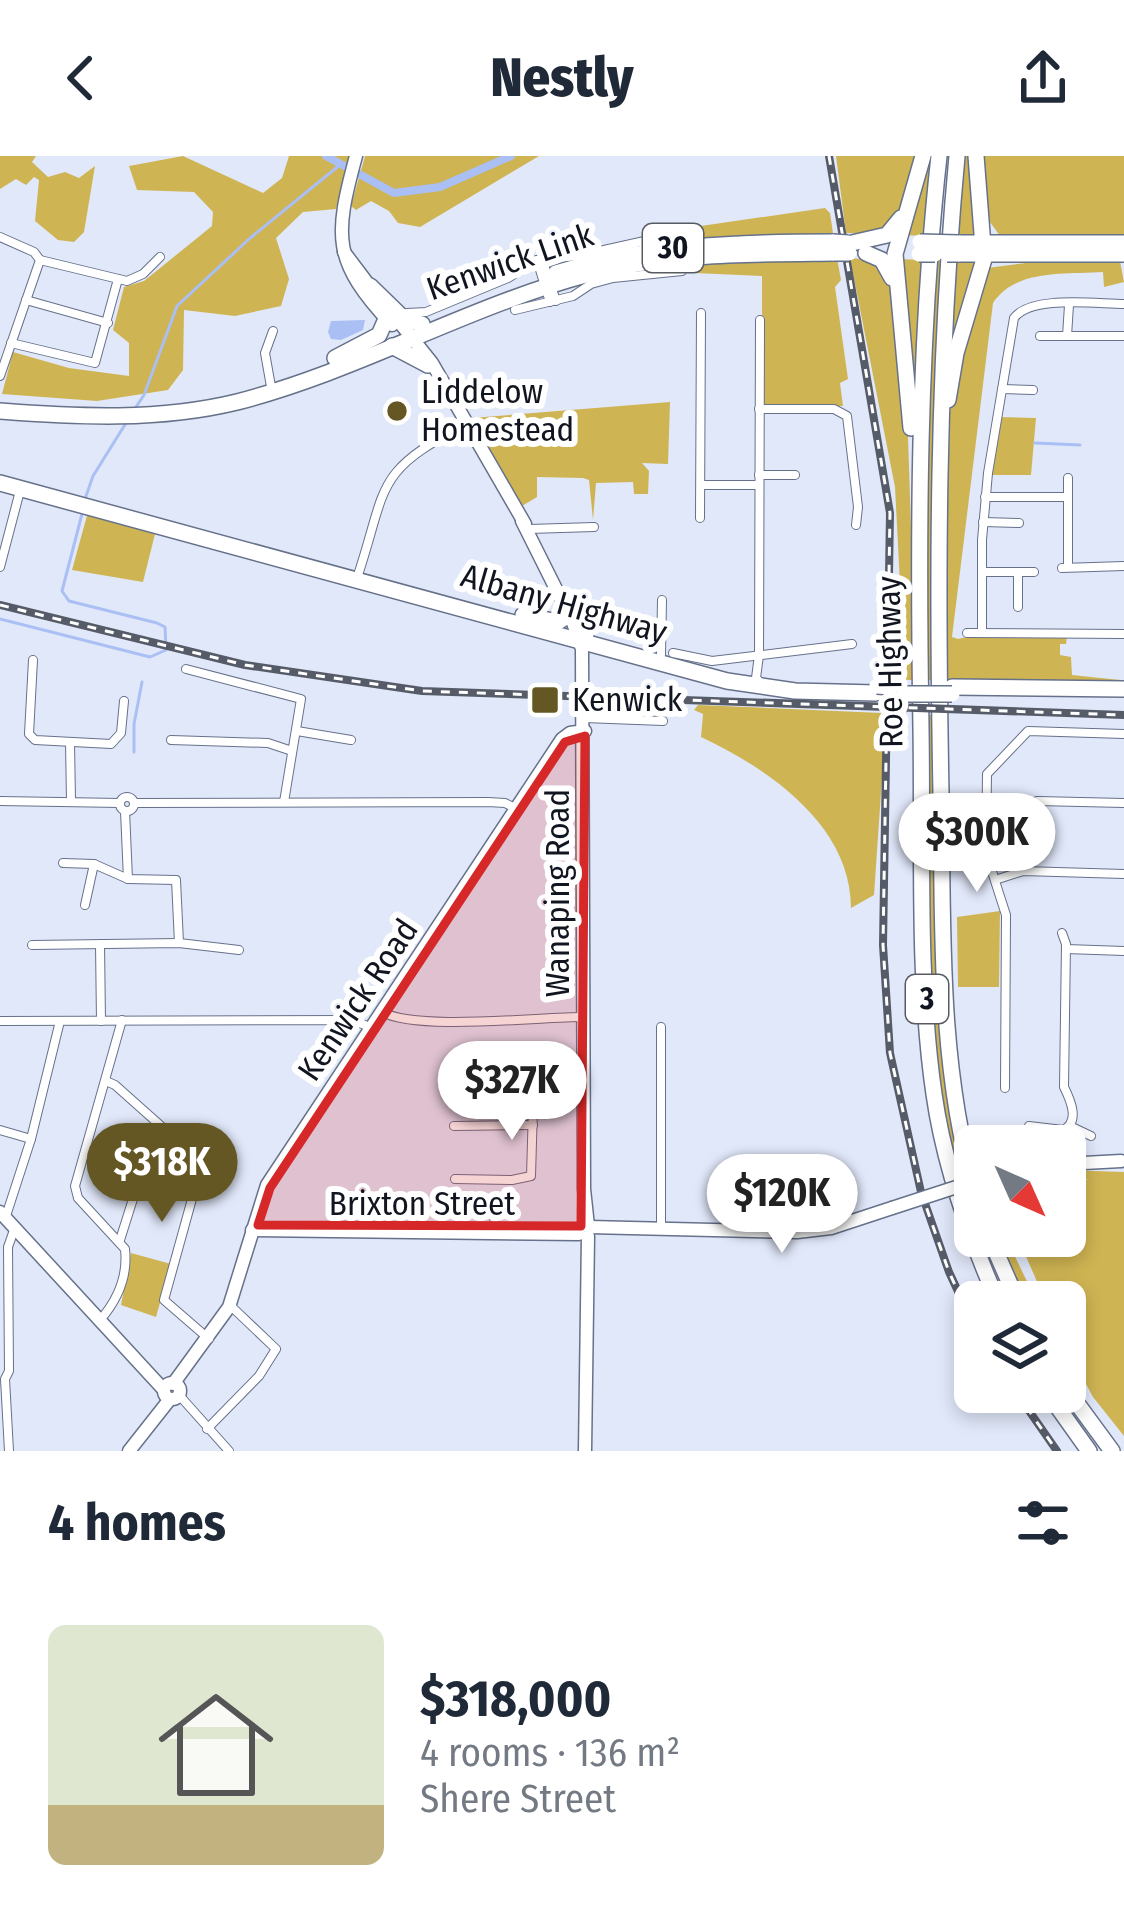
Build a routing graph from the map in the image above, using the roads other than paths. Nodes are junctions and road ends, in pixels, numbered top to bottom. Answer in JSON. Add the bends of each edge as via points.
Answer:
{"nodes":[{"id":1,"x":356,"y":156,"type":"edge"},
{"id":2,"x":923,"y":156,"type":"edge"},
{"id":3,"x":939,"y":156,"type":"edge"},
{"id":4,"x":957,"y":156,"type":"edge"},
{"id":5,"x":976,"y":156,"type":"edge"},
{"id":6,"x":911,"y":192,"type":"junction"},
{"id":7,"x":676,"y":230,"type":"dead end"},
{"id":8,"x":0,"y":237,"type":"edge"},
{"id":9,"x":847,"y":248,"type":"junction"},
{"id":10,"x":896,"y":248,"type":"junction"},
{"id":11,"x":344,"y":252,"type":"junction"},
{"id":12,"x":1123,"y":252,"type":"edge"},
{"id":13,"x":992,"y":253,"type":"junction"},
{"id":14,"x":160,"y":257,"type":"dead end"},
{"id":15,"x":40,"y":260,"type":"junction"},
{"id":16,"x":682,"y":271,"type":"dead end"},
{"id":17,"x":118,"y":278,"type":"junction"},
{"id":18,"x":546,"y":281,"type":"junction"},
{"id":19,"x":378,"y":288,"type":"junction"},
{"id":20,"x":26,"y":300,"type":"junction"},
{"id":21,"x":1069,"y":304,"type":"junction"},
{"id":22,"x":1124,"y":304,"type":"edge"},
{"id":23,"x":515,"y":310,"type":"dead end"},
{"id":24,"x":701,"y":313,"type":"dead end"},
{"id":25,"x":468,"y":315,"type":"junction"},
{"id":26,"x":901,"y":317,"type":"junction"},
{"id":27,"x":386,"y":319,"type":"junction"},
{"id":28,"x":760,"y":320,"type":"dead end"},
{"id":29,"x":107,"y":322,"type":"junction"},
{"id":30,"x":273,"y":331,"type":"dead end"},
{"id":31,"x":406,"y":335,"type":"junction"},
{"id":32,"x":1040,"y":336,"type":"dead end"},
{"id":33,"x":1067,"y":336,"type":"junction"},
{"id":34,"x":1124,"y":336,"type":"edge"},
{"id":35,"x":11,"y":343,"type":"junction"},
{"id":36,"x":335,"y":358,"type":"junction"},
{"id":37,"x":429,"y":362,"type":"junction"},
{"id":38,"x":2,"y":365,"type":"edge"},
{"id":39,"x":0,"y":376,"type":"edge"},
{"id":40,"x":273,"y":383,"type":"junction"},
{"id":41,"x":1002,"y":389,"type":"junction"},
{"id":42,"x":1033,"y":390,"type":"dead end"},
{"id":43,"x":0,"y":402,"type":"edge"},
{"id":44,"x":759,"y":409,"type":"junction"},
{"id":45,"x":0,"y":411,"type":"edge"},
{"id":46,"x":98,"y":412,"type":"junction"},
{"id":47,"x":467,"y":424,"type":"junction"},
{"id":48,"x":938,"y":468,"type":"junction"},
{"id":49,"x":795,"y":475,"type":"dead end"},
{"id":50,"x":1068,"y":478,"type":"dead end"},
{"id":51,"x":759,"y":480,"type":"junction"},
{"id":52,"x":0,"y":481,"type":"edge"},
{"id":53,"x":701,"y":484,"type":"junction"},
{"id":54,"x":21,"y":487,"type":"junction"},
{"id":55,"x":985,"y":497,"type":"junction"},
{"id":56,"x":1068,"y":497,"type":"junction"},
{"id":57,"x":700,"y":518,"type":"dead end"},
{"id":58,"x":983,"y":522,"type":"junction"},
{"id":59,"x":1019,"y":523,"type":"dead end"},
{"id":60,"x":525,"y":525,"type":"junction"},
{"id":61,"x":856,"y":525,"type":"dead end"},
{"id":62,"x":594,"y":527,"type":"dead end"},
{"id":63,"x":919,"y":563,"type":"junction"},
{"id":64,"x":1124,"y":566,"type":"edge"},
{"id":65,"x":0,"y":567,"type":"edge"},
{"id":66,"x":982,"y":572,"type":"junction"},
{"id":67,"x":1018,"y":572,"type":"junction"},
{"id":68,"x":1034,"y":572,"type":"dead end"},
{"id":69,"x":358,"y":576,"type":"junction"},
{"id":70,"x":662,"y":600,"type":"dead end"},
{"id":71,"x":1018,"y":607,"type":"dead end"},
{"id":72,"x":566,"y":608,"type":"junction"},
{"id":73,"x":514,"y":616,"type":"junction"},
{"id":74,"x":982,"y":631,"type":"junction"},
{"id":75,"x":967,"y":633,"type":"dead end"},
{"id":76,"x":1124,"y":634,"type":"edge"},
{"id":77,"x":852,"y":644,"type":"dead end"},
{"id":78,"x":667,"y":654,"type":"junction"},
{"id":79,"x":585,"y":657,"type":"junction"},
{"id":80,"x":759,"y":657,"type":"junction"},
{"id":81,"x":33,"y":660,"type":"dead end"},
{"id":82,"x":186,"y":669,"type":"dead end"},
{"id":83,"x":760,"y":682,"type":"junction"},
{"id":84,"x":1124,"y":693,"type":"edge"},
{"id":85,"x":124,"y":701,"type":"dead end"},
{"id":86,"x":663,"y":721,"type":"dead end"},
{"id":87,"x":585,"y":727,"type":"junction"},
{"id":88,"x":297,"y":731,"type":"junction"},
{"id":89,"x":1124,"y":734,"type":"edge"},
{"id":90,"x":171,"y":740,"type":"dead end"},
{"id":91,"x":350,"y":740,"type":"dead end"},
{"id":92,"x":70,"y":742,"type":"junction"},
{"id":93,"x":292,"y":751,"type":"junction"},
{"id":94,"x":0,"y":801,"type":"edge"},
{"id":95,"x":71,"y":801,"type":"junction"},
{"id":96,"x":1037,"y":801,"type":"dead end"},
{"id":97,"x":284,"y":802,"type":"junction"},
{"id":98,"x":1124,"y":803,"type":"edge"},
{"id":99,"x":123,"y":807,"type":"junction"},
{"id":100,"x":519,"y":810,"type":"junction"},
{"id":101,"x":63,"y":863,"type":"dead end"},
{"id":102,"x":94,"y":864,"type":"junction"},
{"id":103,"x":1124,"y":874,"type":"edge"},
{"id":104,"x":128,"y":879,"type":"junction"},
{"id":105,"x":995,"y":880,"type":"junction"},
{"id":106,"x":85,"y":905,"type":"dead end"},
{"id":107,"x":1062,"y":933,"type":"dead end"},
{"id":108,"x":179,"y":943,"type":"junction"},
{"id":109,"x":100,"y":944,"type":"junction"},
{"id":110,"x":32,"y":945,"type":"dead end"},
{"id":111,"x":1066,"y":949,"type":"junction"},
{"id":112,"x":239,"y":950,"type":"dead end"},
{"id":113,"x":1124,"y":951,"type":"edge"},
{"id":114,"x":385,"y":1011,"type":"junction"},
{"id":115,"x":122,"y":1020,"type":"junction"},
{"id":116,"x":585,"y":1020,"type":"junction"},
{"id":117,"x":0,"y":1021,"type":"edge"},
{"id":118,"x":60,"y":1021,"type":"junction"},
{"id":119,"x":101,"y":1021,"type":"junction"},
{"id":120,"x":661,"y":1027,"type":"dead end"},
{"id":121,"x":374,"y":1028,"type":"junction"},
{"id":122,"x":534,"y":1073,"type":"junction"},
{"id":123,"x":585,"y":1074,"type":"junction"},
{"id":124,"x":453,"y":1075,"type":"dead end"},
{"id":125,"x":106,"y":1081,"type":"junction"},
{"id":126,"x":1005,"y":1088,"type":"dead end"},
{"id":127,"x":157,"y":1123,"type":"junction"},
{"id":128,"x":533,"y":1125,"type":"junction"},
{"id":129,"x":959,"y":1125,"type":"edge"},
{"id":130,"x":1070,"y":1125,"type":"edge"},
{"id":131,"x":454,"y":1126,"type":"dead end"},
{"id":132,"x":0,"y":1130,"type":"edge"},
{"id":133,"x":1086,"y":1134,"type":"edge"},
{"id":134,"x":1091,"y":1136,"type":"dead end"},
{"id":135,"x":31,"y":1139,"type":"junction"},
{"id":136,"x":1086,"y":1164,"type":"edge"},
{"id":137,"x":1119,"y":1164,"type":"edge"},
{"id":138,"x":454,"y":1179,"type":"dead end"},
{"id":139,"x":495,"y":1179,"type":"junction"},
{"id":140,"x":954,"y":1188,"type":"edge"},
{"id":141,"x":495,"y":1193,"type":"dead end"},
{"id":142,"x":495,"y":1206,"type":"dead end"},
{"id":143,"x":7,"y":1219,"type":"edge"},
{"id":144,"x":255,"y":1228,"type":"junction"},
{"id":145,"x":583,"y":1229,"type":"junction"},
{"id":146,"x":494,"y":1231,"type":"junction"},
{"id":147,"x":661,"y":1231,"type":"junction"},
{"id":148,"x":120,"y":1240,"type":"junction"},
{"id":149,"x":990,"y":1281,"type":"edge"},
{"id":150,"x":233,"y":1308,"type":"junction"},
{"id":151,"x":100,"y":1316,"type":"junction"},
{"id":152,"x":210,"y":1340,"type":"junction"},
{"id":153,"x":2,"y":1380,"type":"edge"},
{"id":154,"x":172,"y":1392,"type":"junction"},
{"id":155,"x":1062,"y":1413,"type":"edge"},
{"id":156,"x":1084,"y":1413,"type":"edge"},
{"id":157,"x":207,"y":1429,"type":"junction"},
{"id":158,"x":135,"y":1449,"type":"edge"},
{"id":159,"x":8,"y":1451,"type":"edge"},
{"id":160,"x":229,"y":1451,"type":"edge"},
{"id":161,"x":585,"y":1451,"type":"edge"},
{"id":162,"x":1089,"y":1451,"type":"edge"},
{"id":163,"x":1112,"y":1451,"type":"edge"}],
"edges":[{"from":1,"to":11,"type":"main road","via":[[342,210]]},
{"from":2,"to":6,"type":"highway"},
{"from":3,"to":63,"type":"highway","name":"Roe Highway","number":"3","via":[[921,387]]},
{"from":4,"to":48,"type":"highway","name":"Roe Highway","number":"3"},
{"from":5,"to":13,"type":"highway"},
{"from":6,"to":9,"type":"highway","via":[[891,232]]},
{"from":6,"to":10,"type":"highway"},
{"from":7,"to":18,"type":"street","via":[[577,256]]},
{"from":8,"to":15,"type":"street"},
{"from":9,"to":10,"type":"highway","name":"Kenwick Link","number":"30"},
{"from":9,"to":18,"type":"highway","name":"Kenwick Link","number":"30","via":[[676,258]]},
{"from":9,"to":26,"type":"highway","via":[[890,269]]},
{"from":10,"to":13,"type":"highway","name":"Kenwick Link","number":"30","bridge":true},
{"from":10,"to":26,"type":"highway"},
{"from":11,"to":19,"type":"main road"},
{"from":11,"to":27,"type":"main road"},
{"from":12,"to":13,"type":"highway","name":"Kenwick Link","number":"30"},
{"from":13,"to":48,"type":"highway","via":[[956,353]]},
{"from":14,"to":17,"type":"street","via":[[138,278]]},
{"from":15,"to":17,"type":"street"},
{"from":15,"to":20,"type":"street"},
{"from":16,"to":18,"type":"street","via":[[614,278],[573,296]]},
{"from":17,"to":29,"type":"street"},
{"from":18,"to":19,"type":"street","via":[[508,278],[419,314]]},
{"from":18,"to":23,"type":"street"},
{"from":18,"to":25,"type":"highway","name":"Kenwick Link","number":"30"},
{"from":18,"to":31,"type":"highway","name":"Kenwick Link","number":"30"},
{"from":19,"to":31,"type":"highway","via":[[405,320]]},
{"from":20,"to":29,"type":"street"},
{"from":20,"to":35,"type":"street"},
{"from":21,"to":22,"type":"street"},
{"from":21,"to":33,"type":"street"},
{"from":21,"to":41,"type":"street","via":[[1016,313]]},
{"from":24,"to":53,"type":"street"},
{"from":25,"to":31,"type":"highway","name":"Kenwick Link","number":"30"},
{"from":25,"to":37,"type":"highway","via":[[424,341]]},
{"from":26,"to":63,"type":"highway"},
{"from":27,"to":31,"type":"main road"},
{"from":27,"to":36,"type":"highway","via":[[380,335]]},
{"from":28,"to":44,"type":"street"},
{"from":29,"to":35,"type":"street","via":[[91,364]]},
{"from":30,"to":40,"type":"street","via":[[265,353]]},
{"from":31,"to":36,"type":"highway","name":"Kenwick Link","number":"30"},
{"from":31,"to":37,"type":"highway"},
{"from":31,"to":40,"type":"highway","name":"Kenwick Link","number":"30"},
{"from":32,"to":33,"type":"street"},
{"from":33,"to":34,"type":"street"},
{"from":35,"to":38,"type":"street"},
{"from":36,"to":40,"type":"highway","name":"Kenwick Link","number":"30"},
{"from":37,"to":47,"type":"main road"},
{"from":38,"to":39,"type":"street"},
{"from":40,"to":46,"type":"highway","name":"Kenwick Link","number":"30","via":[[156,410]]},
{"from":41,"to":42,"type":"street"},
{"from":41,"to":55,"type":"street"},
{"from":43,"to":46,"type":"highway","name":"Kenwick Link","number":"30"},
{"from":44,"to":51,"type":"street"},
{"from":44,"to":61,"type":"street","via":[[847,416]]},
{"from":45,"to":46,"type":"highway","name":"Kenwick Link","number":"30"},
{"from":47,"to":60,"type":"main road"},
{"from":47,"to":69,"type":"street","via":[[410,456],[387,482]]},
{"from":48,"to":129,"type":"highway","name":"Roe Highway","number":"3","via":[[946,1011]]},
{"from":49,"to":51,"type":"street"},
{"from":50,"to":56,"type":"street"},
{"from":51,"to":53,"type":"street"},
{"from":51,"to":80,"type":"street"},
{"from":52,"to":54,"type":"highway","name":"Albany Highway"},
{"from":53,"to":57,"type":"street"},
{"from":54,"to":65,"type":"street"},
{"from":54,"to":69,"type":"highway","name":"Albany Highway"},
{"from":55,"to":56,"type":"street"},
{"from":55,"to":58,"type":"street"},
{"from":56,"to":64,"type":"street","via":[[1065,567]]},
{"from":58,"to":59,"type":"street"},
{"from":58,"to":66,"type":"street"},
{"from":60,"to":62,"type":"street"},
{"from":60,"to":72,"type":"main road"},
{"from":60,"to":79,"type":"main road"},
{"from":63,"to":149,"type":"highway","name":"Roe Highway","number":"3","via":[[934,1094],[951,1172]]},
{"from":66,"to":67,"type":"street"},
{"from":66,"to":74,"type":"street"},
{"from":67,"to":68,"type":"street"},
{"from":67,"to":71,"type":"street"},
{"from":69,"to":73,"type":"highway","name":"Albany Highway"},
{"from":69,"to":79,"type":"highway","name":"Albany Highway"},
{"from":70,"to":78,"type":"street"},
{"from":72,"to":73,"type":"highway","via":[[560,622]]},
{"from":72,"to":79,"type":"main road"},
{"from":73,"to":79,"type":"highway","name":"Albany Highway"},
{"from":74,"to":75,"type":"street"},
{"from":74,"to":76,"type":"street"},
{"from":77,"to":80,"type":"street"},
{"from":78,"to":79,"type":"highway","name":"Albany Highway"},
{"from":78,"to":80,"type":"street"},
{"from":78,"to":83,"type":"highway","name":"Albany Highway"},
{"from":79,"to":83,"type":"highway","name":"Albany Highway","via":[[632,655]]},
{"from":79,"to":87,"type":"main road","name":"Wanaping Road"},
{"from":80,"to":83,"type":"street"},
{"from":81,"to":92,"type":"street","via":[[29,734]]},
{"from":82,"to":88,"type":"street","via":[[301,699]]},
{"from":83,"to":84,"type":"highway","name":"Albany Highway","bridge":true},
{"from":85,"to":92,"type":"street","via":[[118,740]]},
{"from":86,"to":87,"type":"street"},
{"from":87,"to":100,"type":"main road","name":"Kenwick Road"},
{"from":87,"to":116,"type":"main road","name":"Wanaping Road"},
{"from":88,"to":91,"type":"street"},
{"from":88,"to":93,"type":"street"},
{"from":89,"to":105,"type":"street","via":[[1036,730],[993,764],[986,849]]},
{"from":90,"to":93,"type":"street"},
{"from":92,"to":95,"type":"street"},
{"from":93,"to":97,"type":"street"},
{"from":94,"to":95,"type":"street"},
{"from":95,"to":99,"type":"street"},
{"from":96,"to":98,"type":"street"},
{"from":97,"to":99,"type":"street","via":[[126,797]]},
{"from":97,"to":100,"type":"street","via":[[499,802]]},
{"from":99,"to":104,"type":"street"},
{"from":100,"to":114,"type":"main road","name":"Kenwick Road"},
{"from":101,"to":102,"type":"street"},
{"from":102,"to":104,"type":"street"},
{"from":102,"to":106,"type":"street"},
{"from":103,"to":105,"type":"street","via":[[1023,871]]},
{"from":104,"to":108,"type":"street","via":[[176,880]]},
{"from":105,"to":126,"type":"street","via":[[1006,919]]},
{"from":107,"to":111,"type":"street"},
{"from":108,"to":109,"type":"street"},
{"from":108,"to":112,"type":"street"},
{"from":109,"to":110,"type":"street"},
{"from":109,"to":119,"type":"street"},
{"from":111,"to":113,"type":"street"},
{"from":111,"to":130,"type":"street"},
{"from":114,"to":116,"type":"street","via":[[402,1020]]},
{"from":114,"to":121,"type":"main road","name":"Kenwick Road"},
{"from":115,"to":119,"type":"street"},
{"from":115,"to":121,"type":"street","via":[[352,1020]]},
{"from":115,"to":125,"type":"street"},
{"from":116,"to":123,"type":"main road","name":"Wanaping Road"},
{"from":117,"to":118,"type":"street"},
{"from":118,"to":119,"type":"street"},
{"from":118,"to":135,"type":"street"},
{"from":120,"to":147,"type":"street"},
{"from":121,"to":144,"type":"main road","name":"Kenwick Road","via":[[270,1188]]},
{"from":122,"to":123,"type":"street"},
{"from":122,"to":124,"type":"street"},
{"from":122,"to":128,"type":"street"},
{"from":123,"to":145,"type":"main road","name":"Wanaping Road"},
{"from":125,"to":127,"type":"street"},
{"from":125,"to":148,"type":"street","via":[[75,1193]]},
{"from":127,"to":148,"type":"street"},
{"from":127,"to":152,"type":"street","via":[[200,1166],[164,1300]]},
{"from":128,"to":131,"type":"street"},
{"from":128,"to":139,"type":"street","via":[[531,1176]]},
{"from":132,"to":135,"type":"street"},
{"from":133,"to":134,"type":"street"},
{"from":135,"to":143,"type":"street"},
{"from":136,"to":137,"type":"main road"},
{"from":138,"to":139,"type":"street"},
{"from":139,"to":141,"type":"street"},
{"from":140,"to":147,"type":"main road","name":"Brixton Street","bridge":true,"via":[[816,1230]]},
{"from":142,"to":146,"type":"street"},
{"from":143,"to":151,"type":"main road"},
{"from":143,"to":153,"type":"street","via":[[9,1371]]},
{"from":144,"to":146,"type":"main road","name":"Brixton Street"},
{"from":144,"to":150,"type":"main road","name":"Kenwick Road"},
{"from":144,"to":152,"type":"main road","name":"Kenwick Road"},
{"from":145,"to":146,"type":"main road","name":"Brixton Street"},
{"from":145,"to":147,"type":"main road","name":"Brixton Street"},
{"from":145,"to":161,"type":"main road","name":"Wanaping Road"},
{"from":148,"to":151,"type":"street","via":[[126,1258],[113,1304]]},
{"from":150,"to":152,"type":"main road","name":"Kenwick Road"},
{"from":150,"to":157,"type":"street","via":[[275,1345],[240,1398]]},
{"from":151,"to":154,"type":"main road"},
{"from":152,"to":154,"type":"main road","name":"Kenwick Road"},
{"from":153,"to":159,"type":"street"},
{"from":154,"to":157,"type":"street"},
{"from":154,"to":158,"type":"main road","name":"Kenwick Road"},
{"from":155,"to":162,"type":"highway"},
{"from":156,"to":163,"type":"highway"},
{"from":157,"to":160,"type":"street"}]}
